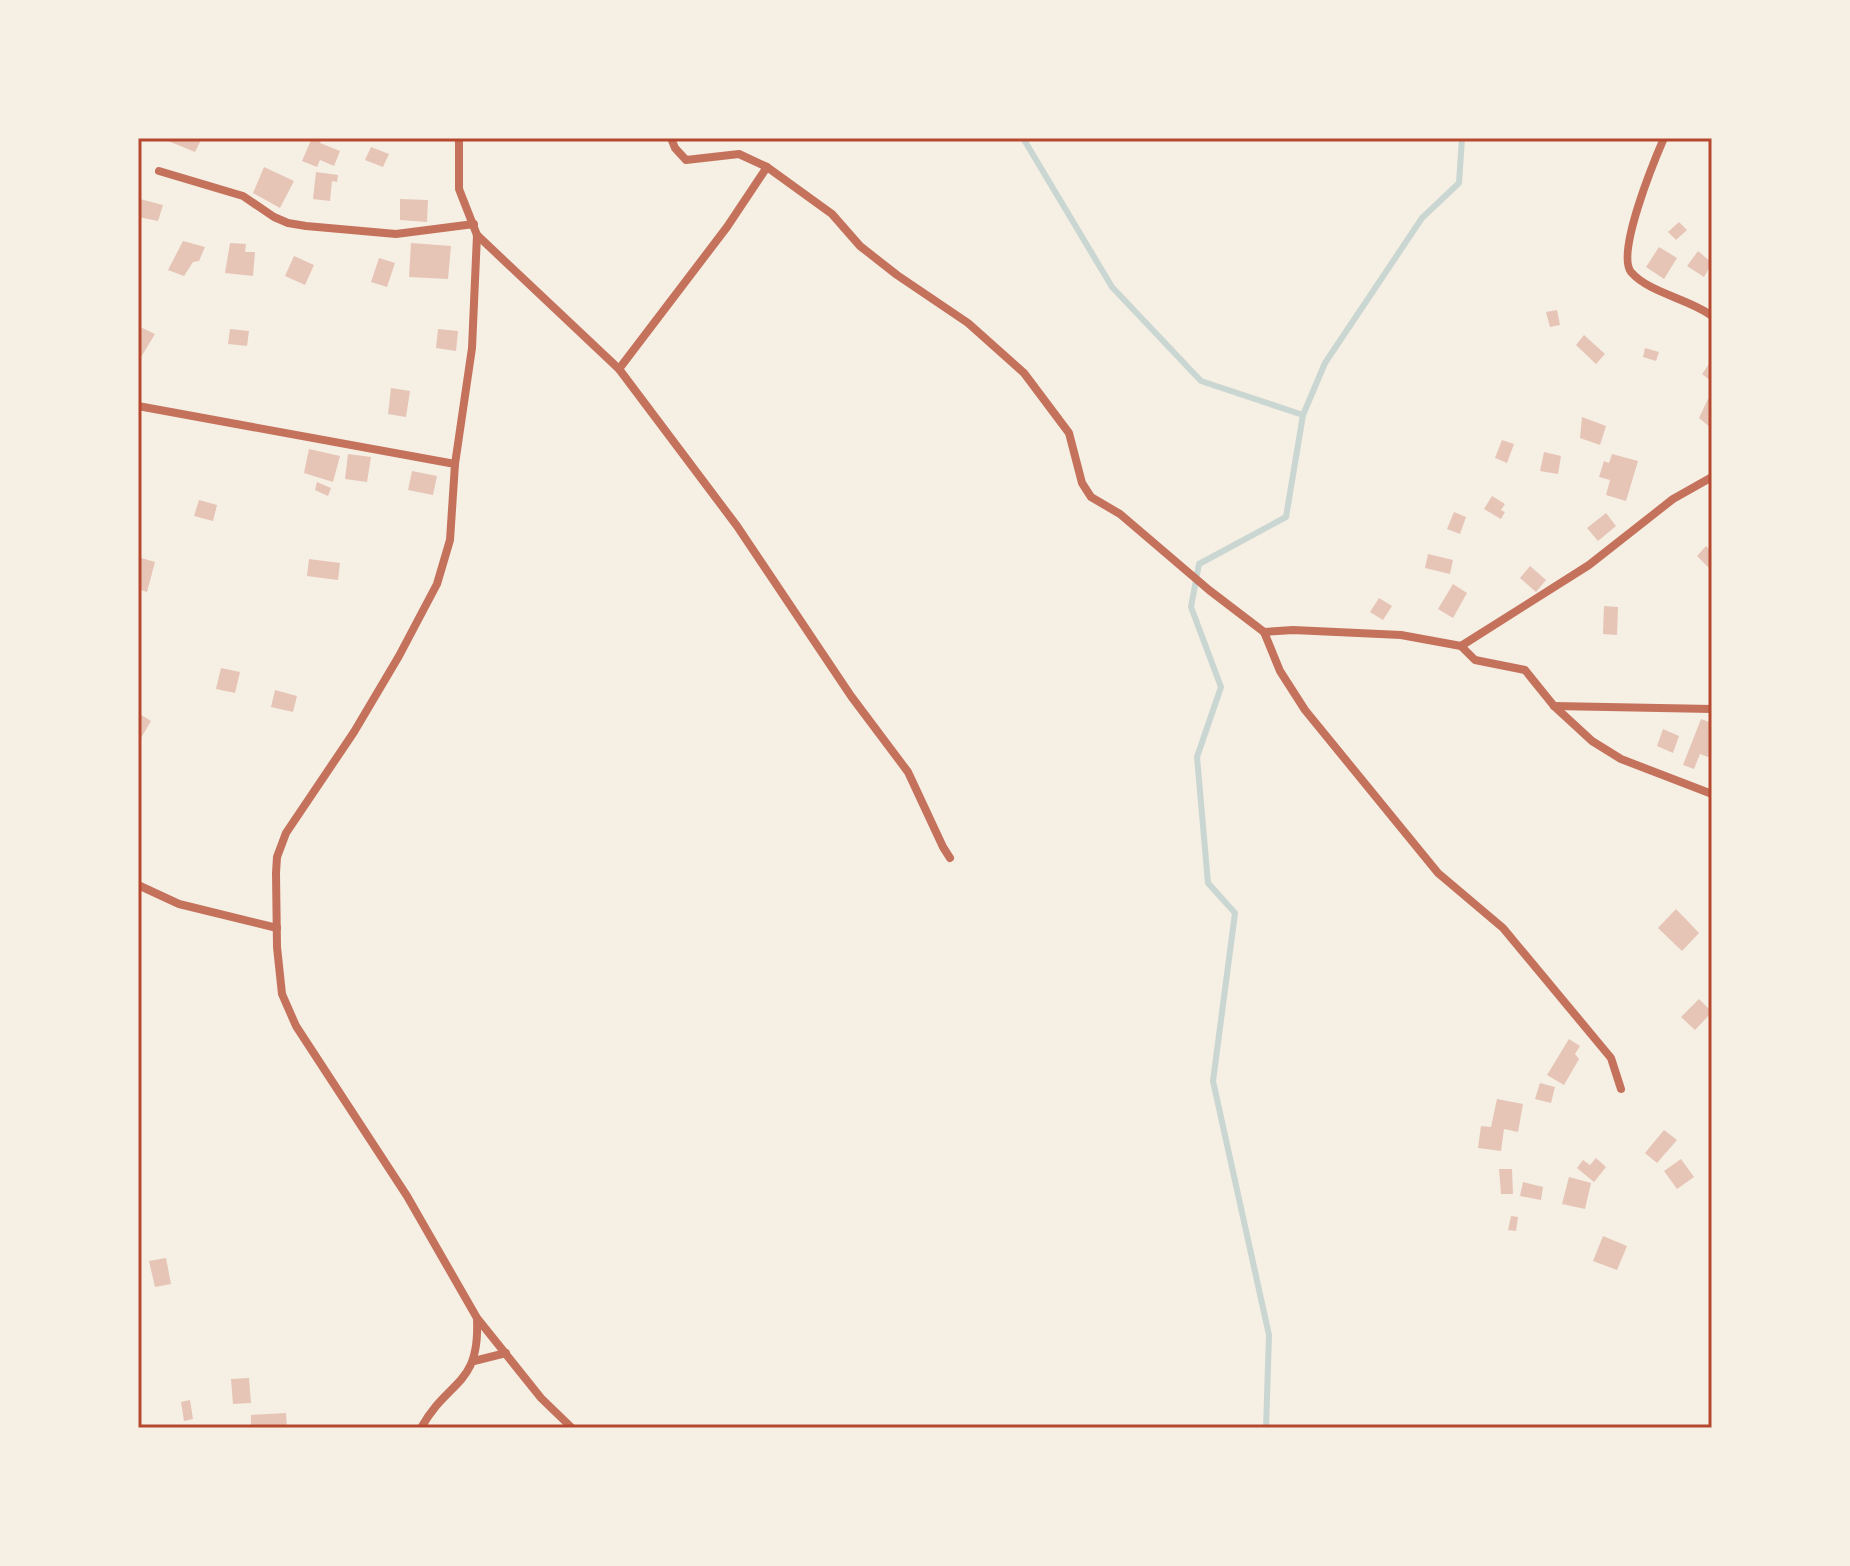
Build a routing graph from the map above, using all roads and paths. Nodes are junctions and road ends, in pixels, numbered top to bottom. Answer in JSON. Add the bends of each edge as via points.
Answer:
{"nodes":[{"id":1,"x":459,"y":138,"type":"edge"},
{"id":2,"x":671,"y":138,"type":"edge"},
{"id":3,"x":1664,"y":138,"type":"edge"},
{"id":4,"x":767,"y":167,"type":"junction"},
{"id":5,"x":159,"y":171,"type":"dead end"},
{"id":6,"x":474,"y":224,"type":"junction"},
{"id":7,"x":477,"y":235,"type":"junction"},
{"id":8,"x":1712,"y":316,"type":"edge"},
{"id":9,"x":619,"y":369,"type":"junction"},
{"id":10,"x":138,"y":406,"type":"edge"},
{"id":11,"x":455,"y":464,"type":"junction"},
{"id":12,"x":1712,"y":477,"type":"edge"},
{"id":13,"x":1264,"y":632,"type":"junction"},
{"id":14,"x":1461,"y":646,"type":"junction"},
{"id":15,"x":1554,"y":706,"type":"junction"},
{"id":16,"x":1712,"y":709,"type":"edge"},
{"id":17,"x":1712,"y":794,"type":"edge"},
{"id":18,"x":950,"y":858,"type":"dead end"},
{"id":19,"x":138,"y":885,"type":"edge"},
{"id":20,"x":277,"y":928,"type":"junction"},
{"id":21,"x":1621,"y":1089,"type":"dead end"},
{"id":22,"x":477,"y":1318,"type":"junction"},
{"id":23,"x":506,"y":1353,"type":"junction"},
{"id":24,"x":474,"y":1361,"type":"junction"},
{"id":25,"x":421,"y":1428,"type":"edge"},
{"id":26,"x":572,"y":1428,"type":"edge"}],
"edges":[{"from":1,"to":6,"type":"street","via":[[459,189]]},
{"from":2,"to":4,"type":"street","via":[[686,160],[739,154]]},
{"from":3,"to":8,"type":"street","via":[[1625,258],[1631,272],[1646,283]]},
{"from":4,"to":9,"type":"street"},
{"from":4,"to":13,"type":"street","via":[[1024,373],[1069,433],[1091,497],[1120,514]]},
{"from":5,"to":6,"type":"street","via":[[243,196],[288,223],[396,234]]},
{"from":6,"to":7,"type":"street"},
{"from":7,"to":9,"type":"street"},
{"from":7,"to":11,"type":"street","via":[[472,348]]},
{"from":9,"to":18,"type":"street","via":[[737,526],[908,772]]},
{"from":10,"to":11,"type":"street"},
{"from":11,"to":20,"type":"street","via":[[450,540],[437,584],[354,732],[286,833],[276,865]]},
{"from":12,"to":14,"type":"street","via":[[1673,499],[1589,565]]},
{"from":13,"to":14,"type":"street","via":[[1401,635]]},
{"from":13,"to":21,"type":"street","via":[[1305,710],[1438,873],[1503,928],[1611,1058]]},
{"from":14,"to":15,"type":"street","via":[[1475,660],[1525,670]]},
{"from":15,"to":16,"type":"street"},
{"from":15,"to":17,"type":"street","via":[[1621,759]]},
{"from":19,"to":20,"type":"street","via":[[179,904]]},
{"from":20,"to":22,"type":"street","via":[[282,994],[296,1026],[407,1196]]},
{"from":22,"to":23,"type":"street"},
{"from":22,"to":24,"type":"street"},
{"from":23,"to":24,"type":"street"},
{"from":23,"to":26,"type":"street"},
{"from":24,"to":25,"type":"street"}]}
